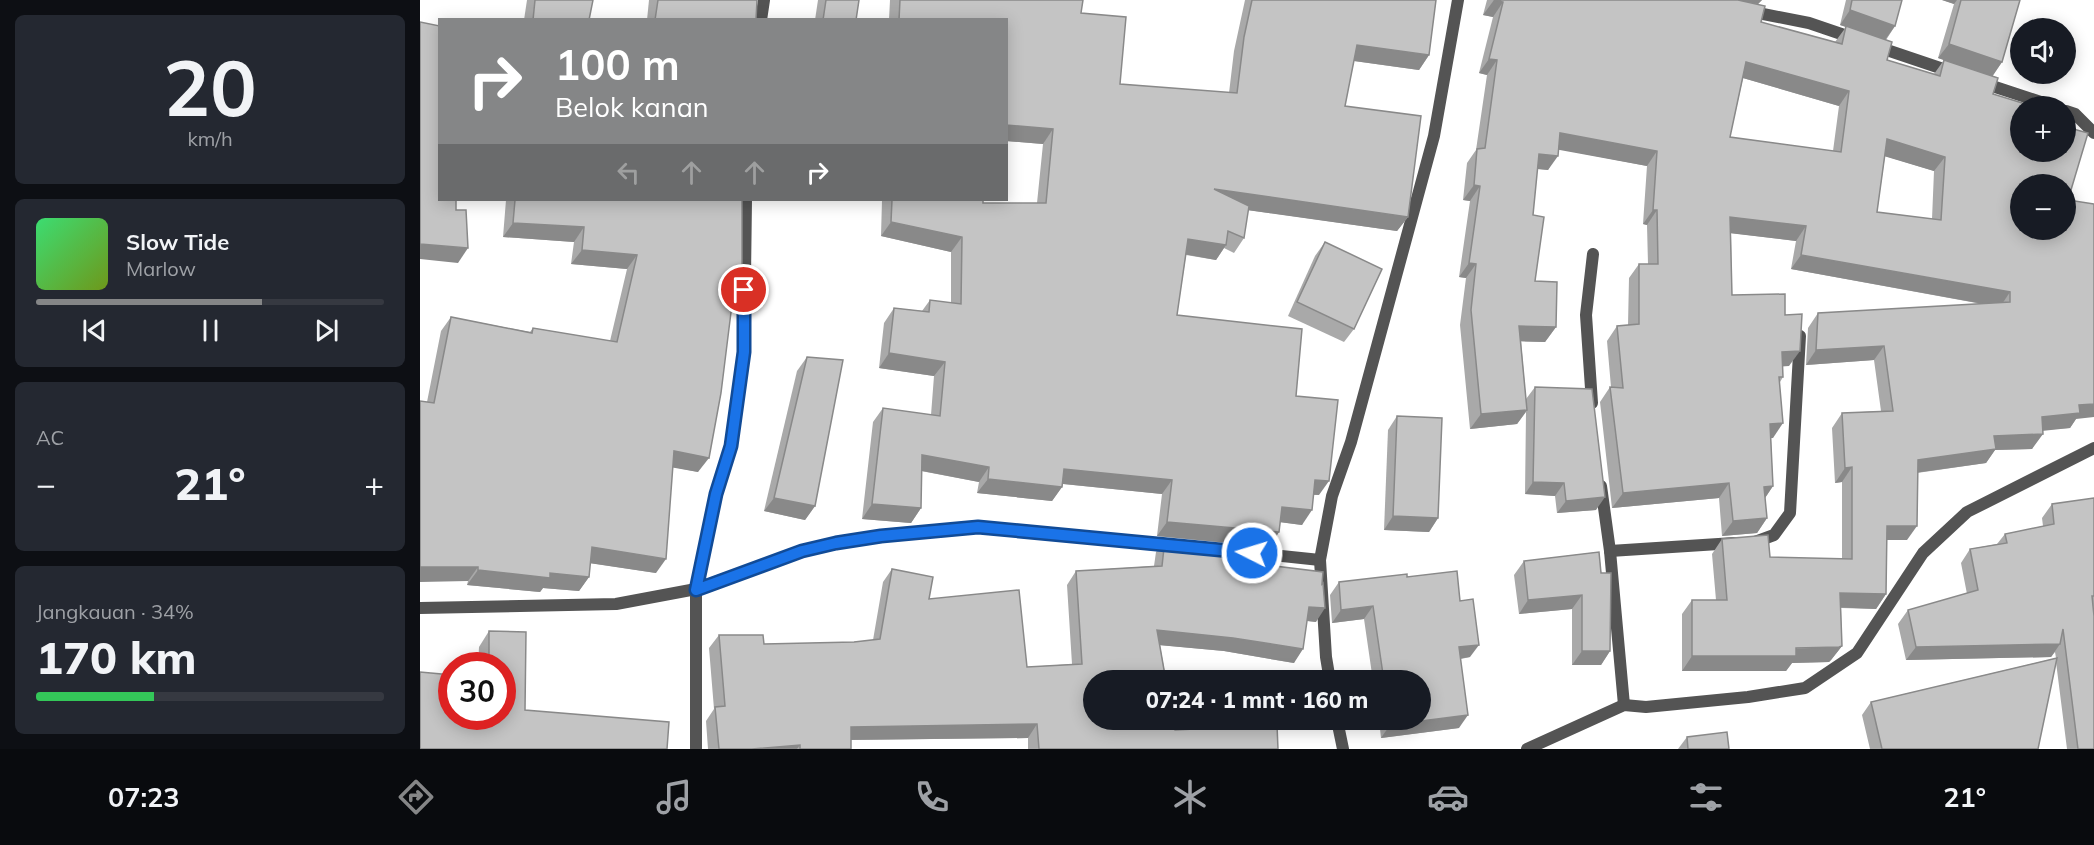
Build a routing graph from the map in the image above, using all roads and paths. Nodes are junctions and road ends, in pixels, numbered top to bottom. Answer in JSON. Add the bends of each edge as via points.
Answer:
{"nodes":[{"id":1,"x":764,"y":0,"type":"edge"},
{"id":2,"x":1458,"y":0,"type":"edge"},
{"id":3,"x":1740,"y":9,"type":"edge"},
{"id":4,"x":761,"y":18,"type":"edge"},
{"id":5,"x":2024,"y":96,"type":"edge"},
{"id":6,"x":2076,"y":115,"type":"edge"},
{"id":7,"x":2094,"y":133,"type":"edge"},
{"id":8,"x":746,"y":201,"type":"edge"},
{"id":9,"x":1593,"y":254,"type":"dead end"},
{"id":10,"x":1800,"y":322,"type":"edge"},
{"id":11,"x":1593,"y":416,"type":"edge"},
{"id":12,"x":2094,"y":448,"type":"edge"},
{"id":13,"x":1599,"y":473,"type":"edge"},
{"id":14,"x":1191,"y":547,"type":"edge"},
{"id":15,"x":1610,"y":551,"type":"junction"},
{"id":16,"x":1250,"y":553,"type":"edge"},
{"id":17,"x":1320,"y":560,"type":"junction"},
{"id":18,"x":696,"y":590,"type":"junction"},
{"id":19,"x":420,"y":608,"type":"edge"},
{"id":20,"x":1328,"y":670,"type":"edge"},
{"id":21,"x":1624,"y":705,"type":"junction"},
{"id":22,"x":1339,"y":730,"type":"edge"},
{"id":23,"x":696,"y":749,"type":"edge"},
{"id":24,"x":1343,"y":749,"type":"edge"},
{"id":25,"x":1527,"y":749,"type":"edge"}],
"edges":[{"from":1,"to":4,"type":"street"},
{"from":2,"to":17,"type":"street","via":[[1434,136],[1351,442],[1332,496]]},
{"from":3,"to":5,"type":"street","via":[[1809,23]]},
{"from":6,"to":7,"type":"street"},
{"from":8,"to":18,"type":"street","via":[[744,352],[731,446],[716,494]]},
{"from":9,"to":11,"type":"street","via":[[1586,315]]},
{"from":10,"to":15,"type":"street","via":[[1790,513],[1774,536],[1755,542]]},
{"from":12,"to":21,"type":"street","via":[[1967,512],[1923,553],[1857,653],[1805,688],[1657,706]]},
{"from":13,"to":15,"type":"street"},
{"from":14,"to":18,"type":"street","via":[[978,527],[836,543],[802,551]]},
{"from":15,"to":21,"type":"street"},
{"from":16,"to":17,"type":"street"},
{"from":17,"to":20,"type":"street"},
{"from":18,"to":19,"type":"street","via":[[616,604]]},
{"from":18,"to":23,"type":"street"},
{"from":21,"to":25,"type":"street"},
{"from":22,"to":24,"type":"street"}]}
